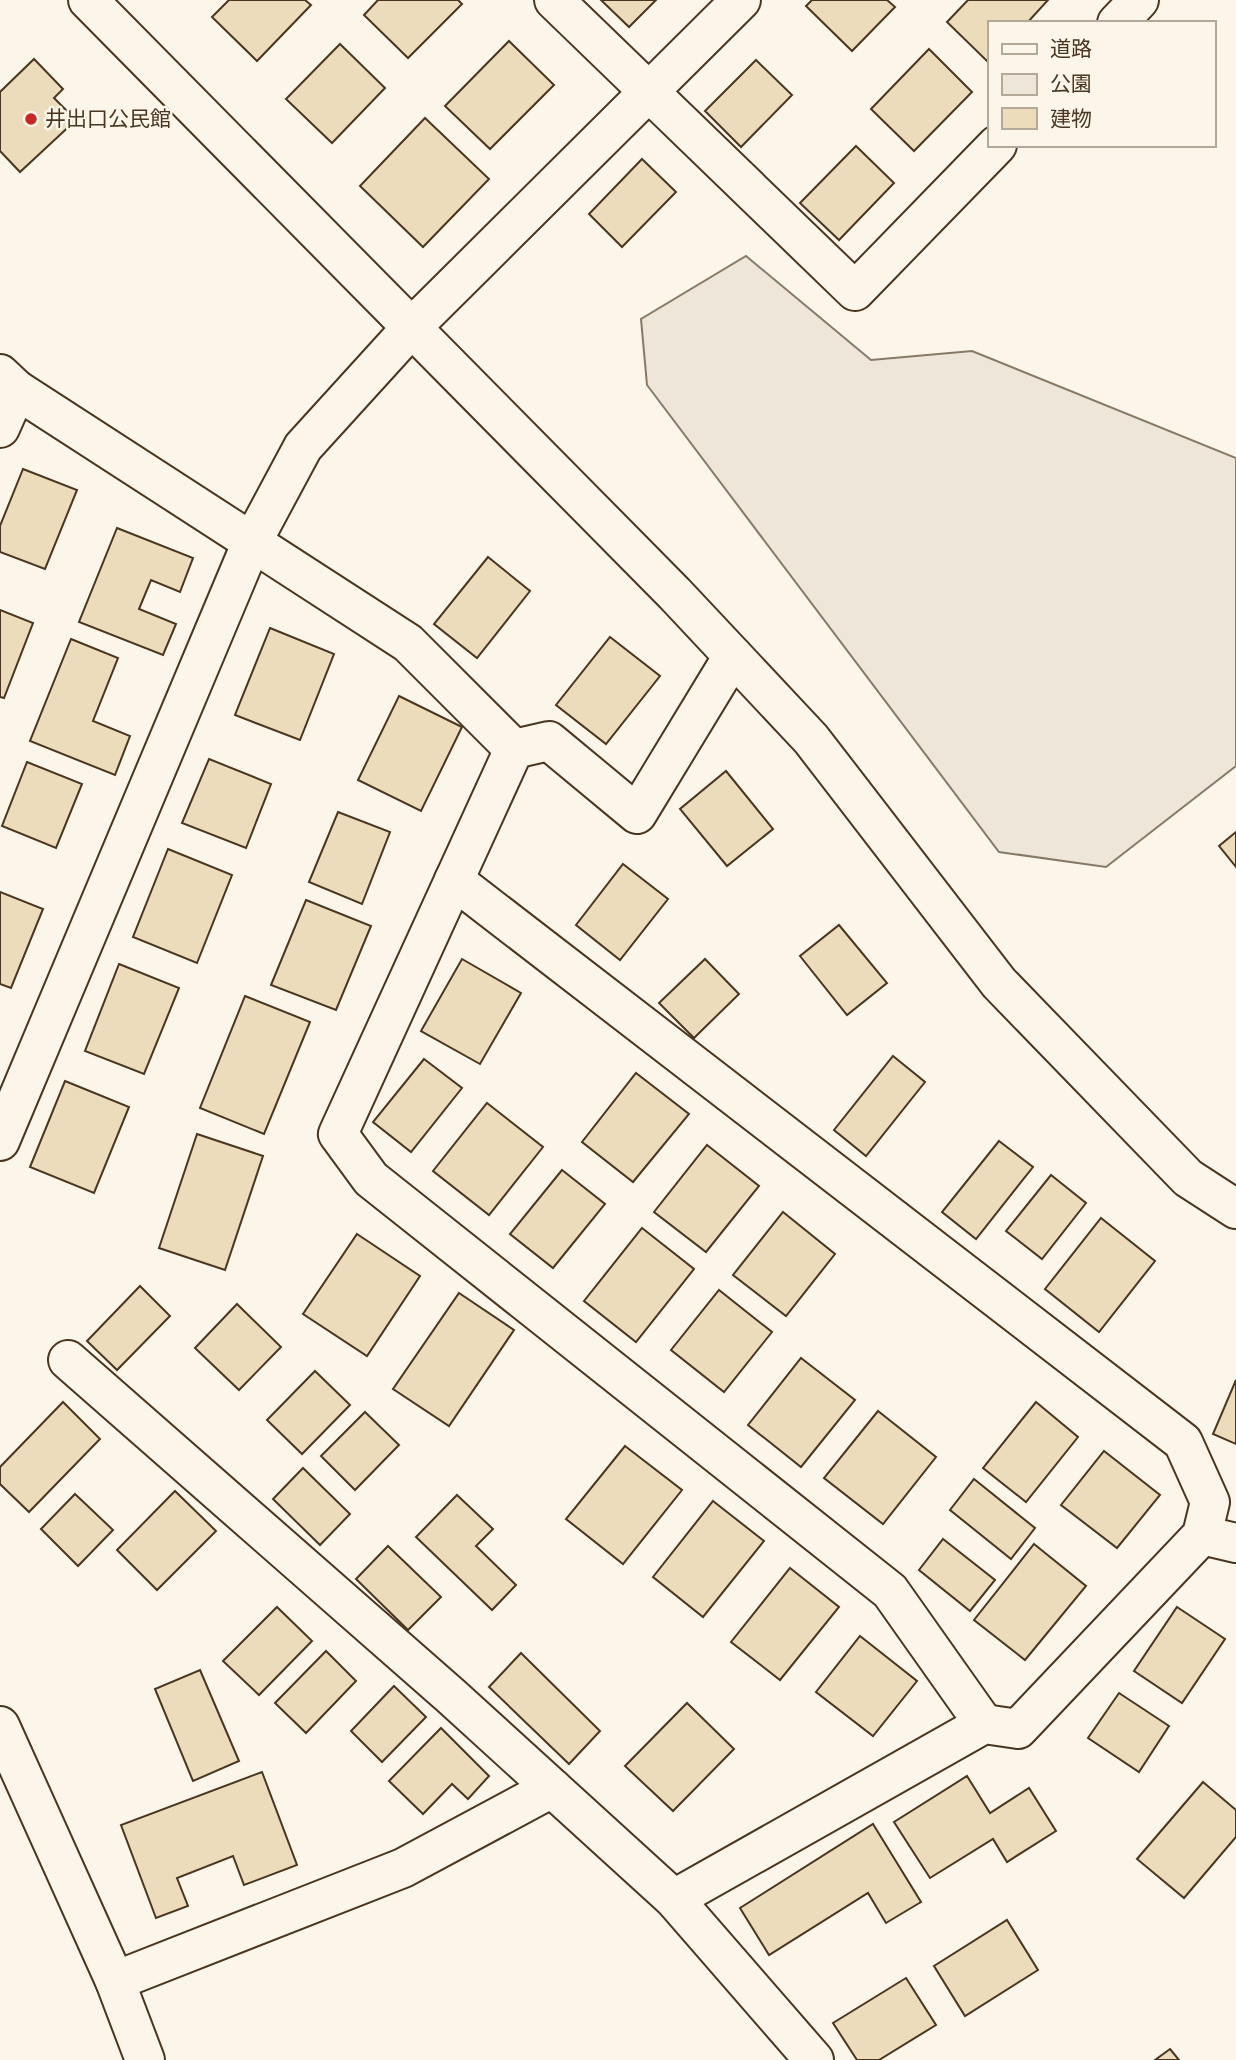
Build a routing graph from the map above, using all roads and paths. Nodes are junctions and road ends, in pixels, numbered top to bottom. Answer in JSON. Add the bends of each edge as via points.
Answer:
{"nodes":[{"id":1,"x":88,"y":0,"type":"edge"},
{"id":2,"x":554,"y":0,"type":"edge"},
{"id":3,"x":741,"y":0,"type":"edge"},
{"id":4,"x":1139,"y":0,"type":"edge"},
{"id":5,"x":1119,"y":21,"type":"edge"},
{"id":6,"x":648,"y":94,"type":"junction"},
{"id":7,"x":995,"y":147,"type":"edge"},
{"id":8,"x":413,"y":326,"type":"junction"},
{"id":9,"x":8,"y":382,"type":"edge"},
{"id":10,"x":0,"y":428,"type":"edge"},
{"id":11,"x":251,"y":544,"type":"junction"},
{"id":12,"x":733,"y":656,"type":"junction"},
{"id":13,"x":513,"y":749,"type":"junction"},
{"id":14,"x":454,"y":880,"type":"junction"},
{"id":15,"x":0,"y":1142,"type":"edge"},
{"id":16,"x":1236,"y":1209,"type":"edge"},
{"id":17,"x":68,"y":1360,"type":"dead end"},
{"id":18,"x":1219,"y":1539,"type":"edge"},
{"id":19,"x":984,"y":1724,"type":"junction"},
{"id":20,"x":0,"y":1726,"type":"edge"},
{"id":21,"x":552,"y":1788,"type":"junction"},
{"id":22,"x":674,"y":1899,"type":"junction"},
{"id":23,"x":115,"y":1981,"type":"junction"},
{"id":24,"x":145,"y":2060,"type":"edge"},
{"id":25,"x":814,"y":2060,"type":"edge"}],
"edges":[{"from":1,"to":8,"type":"street"},
{"from":2,"to":6,"type":"street"},
{"from":3,"to":6,"type":"street"},
{"from":4,"to":5,"type":"street"},
{"from":6,"to":7,"type":"street","via":[[855,290]]},
{"from":6,"to":8,"type":"street"},
{"from":8,"to":11,"type":"street","via":[[303,447]]},
{"from":8,"to":12,"type":"street"},
{"from":9,"to":10,"type":"street"},
{"from":9,"to":11,"type":"street"},
{"from":11,"to":13,"type":"street","via":[[408,643]]},
{"from":11,"to":15,"type":"street"},
{"from":12,"to":13,"type":"street","via":[[637,814],[549,741]]},
{"from":12,"to":16,"type":"street","via":[[811,739],[999,983],[1188,1178]]},
{"from":13,"to":14,"type":"street"},
{"from":14,"to":18,"type":"street","via":[[1183,1443],[1210,1503]]},
{"from":14,"to":19,"type":"street","via":[[338,1134],[371,1179],[890,1591]]},
{"from":17,"to":21,"type":"street"},
{"from":18,"to":19,"type":"street","via":[[1018,1729]]},
{"from":19,"to":22,"type":"street"},
{"from":20,"to":23,"type":"street"},
{"from":21,"to":22,"type":"street"},
{"from":21,"to":23,"type":"street","via":[[403,1868]]},
{"from":22,"to":25,"type":"street"},
{"from":23,"to":24,"type":"street"}]}
